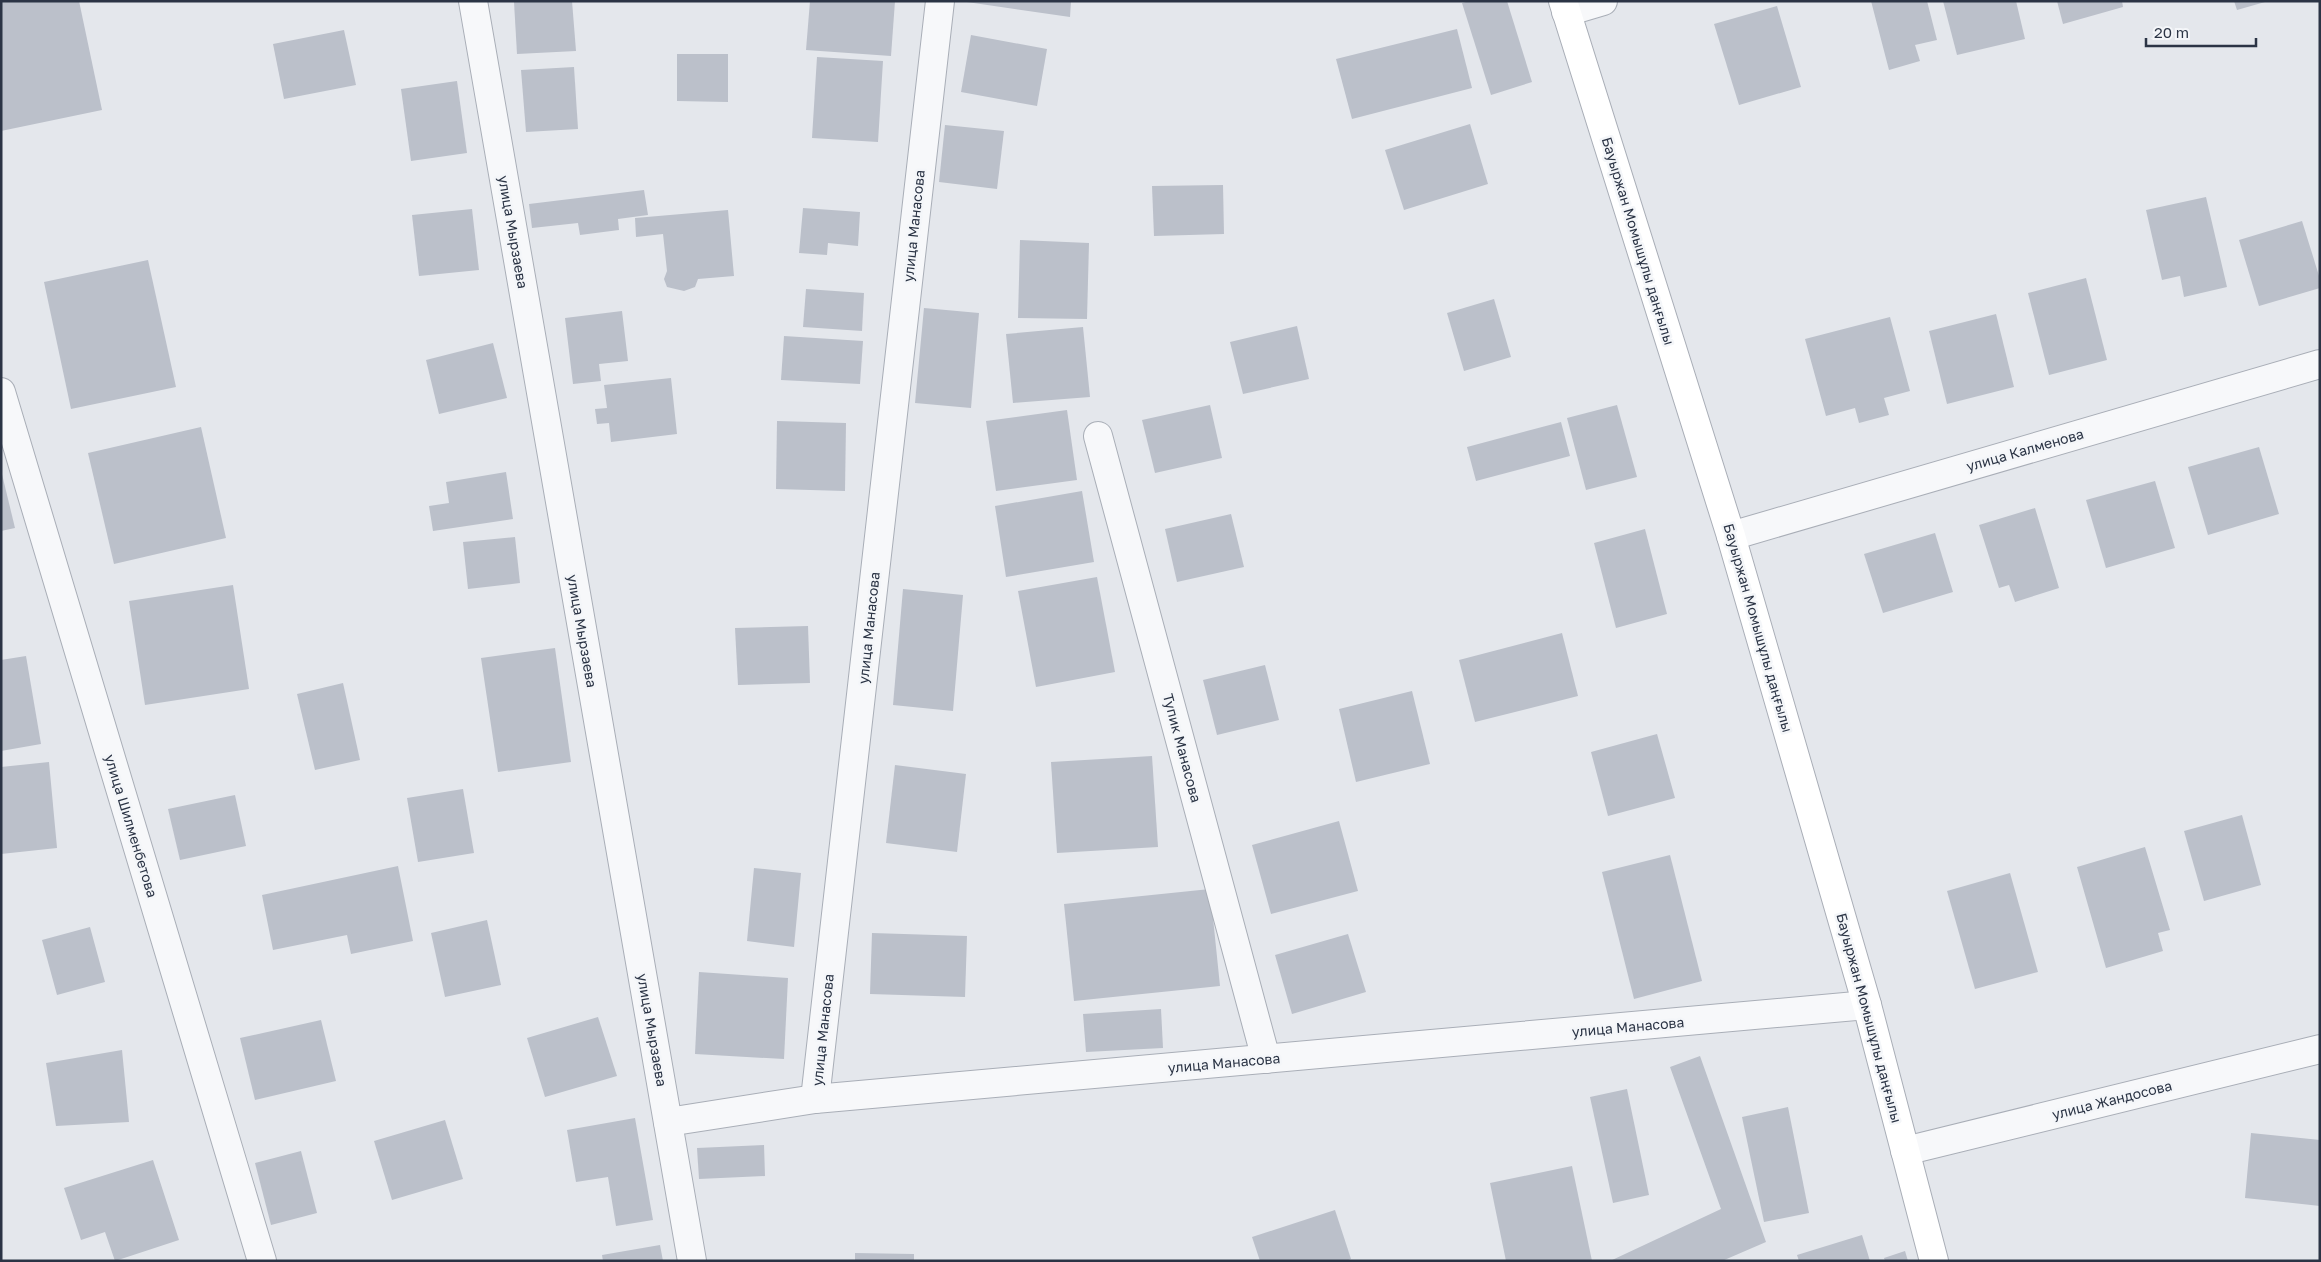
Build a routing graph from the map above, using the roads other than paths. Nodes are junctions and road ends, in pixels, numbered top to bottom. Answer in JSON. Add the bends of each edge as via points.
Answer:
{"nodes":[{"id":1,"x":473,"y":1,"type":"edge"},
{"id":2,"x":940,"y":1,"type":"edge"},
{"id":3,"x":1603,"y":1,"type":"edge"},
{"id":4,"x":1565,"y":7,"type":"edge"},
{"id":5,"x":2320,"y":364,"type":"edge"},
{"id":6,"x":1,"y":392,"type":"edge"},
{"id":7,"x":1098,"y":436,"type":"dead end"},
{"id":8,"x":1731,"y":536,"type":"junction"},
{"id":9,"x":1868,"y":1005,"type":"junction"},
{"id":10,"x":2320,"y":1049,"type":"edge"},
{"id":11,"x":1266,"y":1059,"type":"junction"},
{"id":12,"x":815,"y":1099,"type":"junction"},
{"id":13,"x":668,"y":1122,"type":"junction"},
{"id":14,"x":1904,"y":1151,"type":"junction"},
{"id":15,"x":262,"y":1261,"type":"edge"},
{"id":16,"x":692,"y":1261,"type":"edge"},
{"id":17,"x":1934,"y":1261,"type":"edge"}],
"edges":[{"from":1,"to":13,"type":"street","name":"улица Мырзаева"},
{"from":2,"to":12,"type":"street","name":"улица Манасова"},
{"from":3,"to":4,"type":"street"},
{"from":4,"to":8,"type":"main road","name":"Бауыржан Момышұлы даңғылы"},
{"from":5,"to":8,"type":"street","name":"улица Калменова"},
{"from":6,"to":15,"type":"street","name":"улица Шилменбетова"},
{"from":7,"to":11,"type":"street","name":"Тупик Манасова"},
{"from":8,"to":9,"type":"main road","name":"Бауыржан Момышұлы даңғылы"},
{"from":9,"to":11,"type":"street","name":"улица Манасова"},
{"from":9,"to":14,"type":"main road","name":"Бауыржан Момышұлы даңғылы"},
{"from":10,"to":14,"type":"street","name":"улица Жандосова"},
{"from":11,"to":12,"type":"street","name":"улица Манасова"},
{"from":12,"to":13,"type":"street"},
{"from":13,"to":16,"type":"street","name":"улица Мырзаева"},
{"from":14,"to":17,"type":"main road","name":"Бауыржан Момышұлы даңғылы"}]}
